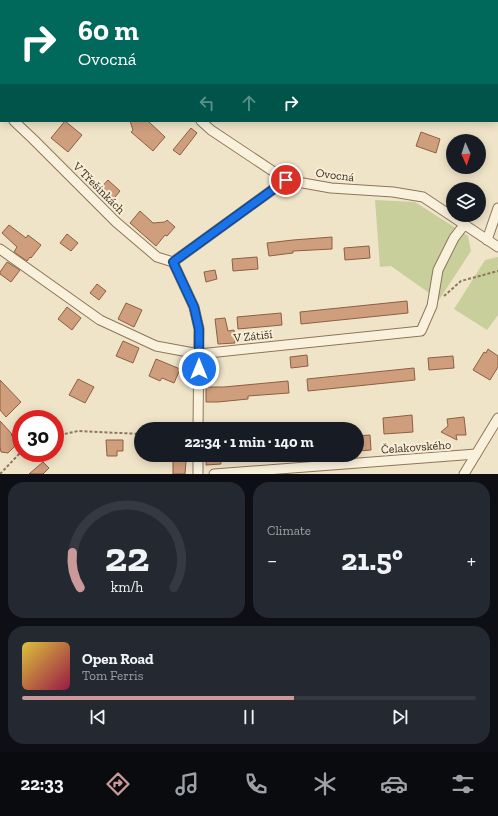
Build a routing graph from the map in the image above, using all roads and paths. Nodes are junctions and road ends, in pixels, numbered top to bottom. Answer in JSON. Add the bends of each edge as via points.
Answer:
{"nodes":[{"id":1,"x":15,"y":122,"type":"edge"},
{"id":2,"x":202,"y":122,"type":"edge"},
{"id":3,"x":286,"y":180,"type":"junction"},
{"id":4,"x":498,"y":208,"type":"edge"},
{"id":5,"x":464,"y":225,"type":"junction"},
{"id":6,"x":487,"y":240,"type":"junction"},
{"id":7,"x":498,"y":247,"type":"edge"},
{"id":8,"x":0,"y":249,"type":"edge"},
{"id":9,"x":173,"y":262,"type":"junction"},
{"id":10,"x":498,"y":271,"type":"edge"},
{"id":11,"x":432,"y":306,"type":"junction"},
{"id":12,"x":199,"y":354,"type":"junction"},
{"id":13,"x":498,"y":418,"type":"edge"},
{"id":14,"x":198,"y":422,"type":"edge"},
{"id":15,"x":64,"y":434,"type":"edge"},
{"id":16,"x":134,"y":434,"type":"edge"},
{"id":17,"x":476,"y":454,"type":"junction"},
{"id":18,"x":12,"y":461,"type":"edge"},
{"id":19,"x":198,"y":462,"type":"edge"},
{"id":20,"x":0,"y":474,"type":"edge"},
{"id":21,"x":198,"y":474,"type":"edge"},
{"id":22,"x":214,"y":474,"type":"edge"},
{"id":23,"x":464,"y":474,"type":"edge"}],
"edges":[{"from":1,"to":9,"type":"street","name":"V Třešinkách","via":[[116,222],[157,257]]},
{"from":2,"to":3,"type":"street"},
{"from":3,"to":5,"type":"street","name":"Ovocná","via":[[331,188],[393,192],[423,197]]},
{"from":3,"to":9,"type":"street"},
{"from":4,"to":6,"type":"street"},
{"from":5,"to":6,"type":"street","name":"Ovocná"},
{"from":5,"to":11,"type":"street","name":"V Zátiší","via":[[454,238],[438,270]]},
{"from":6,"to":7,"type":"street","name":"Ovocná"},
{"from":8,"to":12,"type":"street","name":"V Zátiší","via":[[100,320],[156,346]]},
{"from":9,"to":12,"type":"street","via":[[194,307],[199,329]]},
{"from":10,"to":11,"type":"path","via":[[461,280]]},
{"from":11,"to":12,"type":"street","name":"V Zátiší","via":[[421,331]]},
{"from":12,"to":14,"type":"street"},
{"from":13,"to":17,"type":"street"},
{"from":15,"to":16,"type":"path","via":[[78,431]]},
{"from":17,"to":22,"type":"street","name":"Čelakovského"},
{"from":17,"to":23,"type":"street"},
{"from":18,"to":20,"type":"path"},
{"from":19,"to":21,"type":"street"}]}
